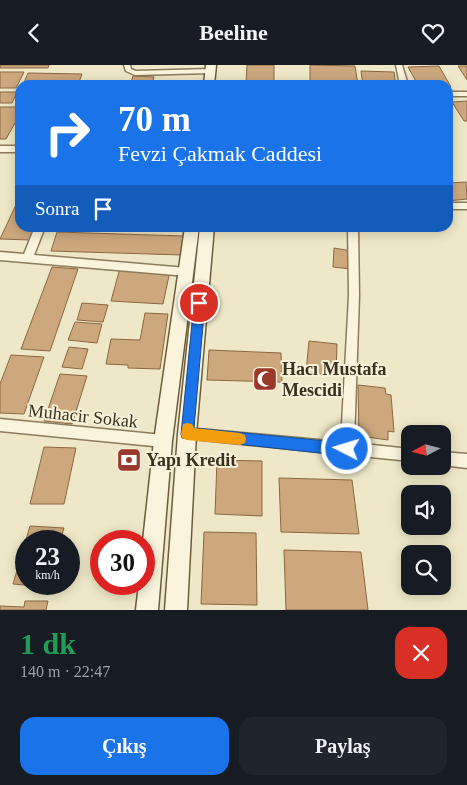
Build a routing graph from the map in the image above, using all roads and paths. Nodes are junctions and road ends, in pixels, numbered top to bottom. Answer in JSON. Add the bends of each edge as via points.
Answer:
{"nodes":[{"id":1,"x":127,"y":65,"type":"edge"},
{"id":2,"x":221,"y":65,"type":"edge"},
{"id":3,"x":399,"y":65,"type":"edge"},
{"id":4,"x":211,"y":68,"type":"edge"},
{"id":5,"x":220,"y":80,"type":"edge"},
{"id":6,"x":403,"y":80,"type":"edge"},
{"id":7,"x":453,"y":94,"type":"edge"},
{"id":8,"x":467,"y":94,"type":"edge"},
{"id":9,"x":0,"y":149,"type":"edge"},
{"id":10,"x":15,"y":149,"type":"edge"},
{"id":11,"x":453,"y":206,"type":"edge"},
{"id":12,"x":467,"y":206,"type":"edge"},
{"id":13,"x":38,"y":232,"type":"edge"},
{"id":14,"x":191,"y":232,"type":"edge"},
{"id":15,"x":206,"y":232,"type":"edge"},
{"id":16,"x":353,"y":232,"type":"edge"},
{"id":17,"x":0,"y":256,"type":"edge"},
{"id":18,"x":28,"y":258,"type":"junction"},
{"id":19,"x":187,"y":272,"type":"junction"},
{"id":20,"x":0,"y":425,"type":"edge"},
{"id":21,"x":187,"y":434,"type":"junction"},
{"id":22,"x":163,"y":441,"type":"junction"},
{"id":23,"x":347,"y":449,"type":"junction"},
{"id":24,"x":401,"y":454,"type":"edge"},
{"id":25,"x":451,"y":459,"type":"edge"},
{"id":26,"x":467,"y":461,"type":"edge"},
{"id":27,"x":147,"y":610,"type":"edge"},
{"id":28,"x":176,"y":610,"type":"edge"}],
"edges":[{"from":1,"to":4,"type":"street","via":[[128,70],[135,73]]},
{"from":2,"to":5,"type":"main road"},
{"from":3,"to":6,"type":"street"},
{"from":7,"to":8,"type":"street"},
{"from":9,"to":10,"type":"street"},
{"from":11,"to":12,"type":"street"},
{"from":13,"to":18,"type":"street"},
{"from":14,"to":19,"type":"main road"},
{"from":15,"to":21,"type":"main road"},
{"from":16,"to":23,"type":"street","via":[[354,296]]},
{"from":17,"to":18,"type":"street"},
{"from":18,"to":19,"type":"street"},
{"from":19,"to":22,"type":"main road"},
{"from":20,"to":22,"type":"street","name":"Muhacir Sokak"},
{"from":21,"to":23,"type":"street"},
{"from":21,"to":28,"type":"main road"},
{"from":22,"to":27,"type":"main road"},
{"from":23,"to":24,"type":"street"},
{"from":25,"to":26,"type":"street"}]}
